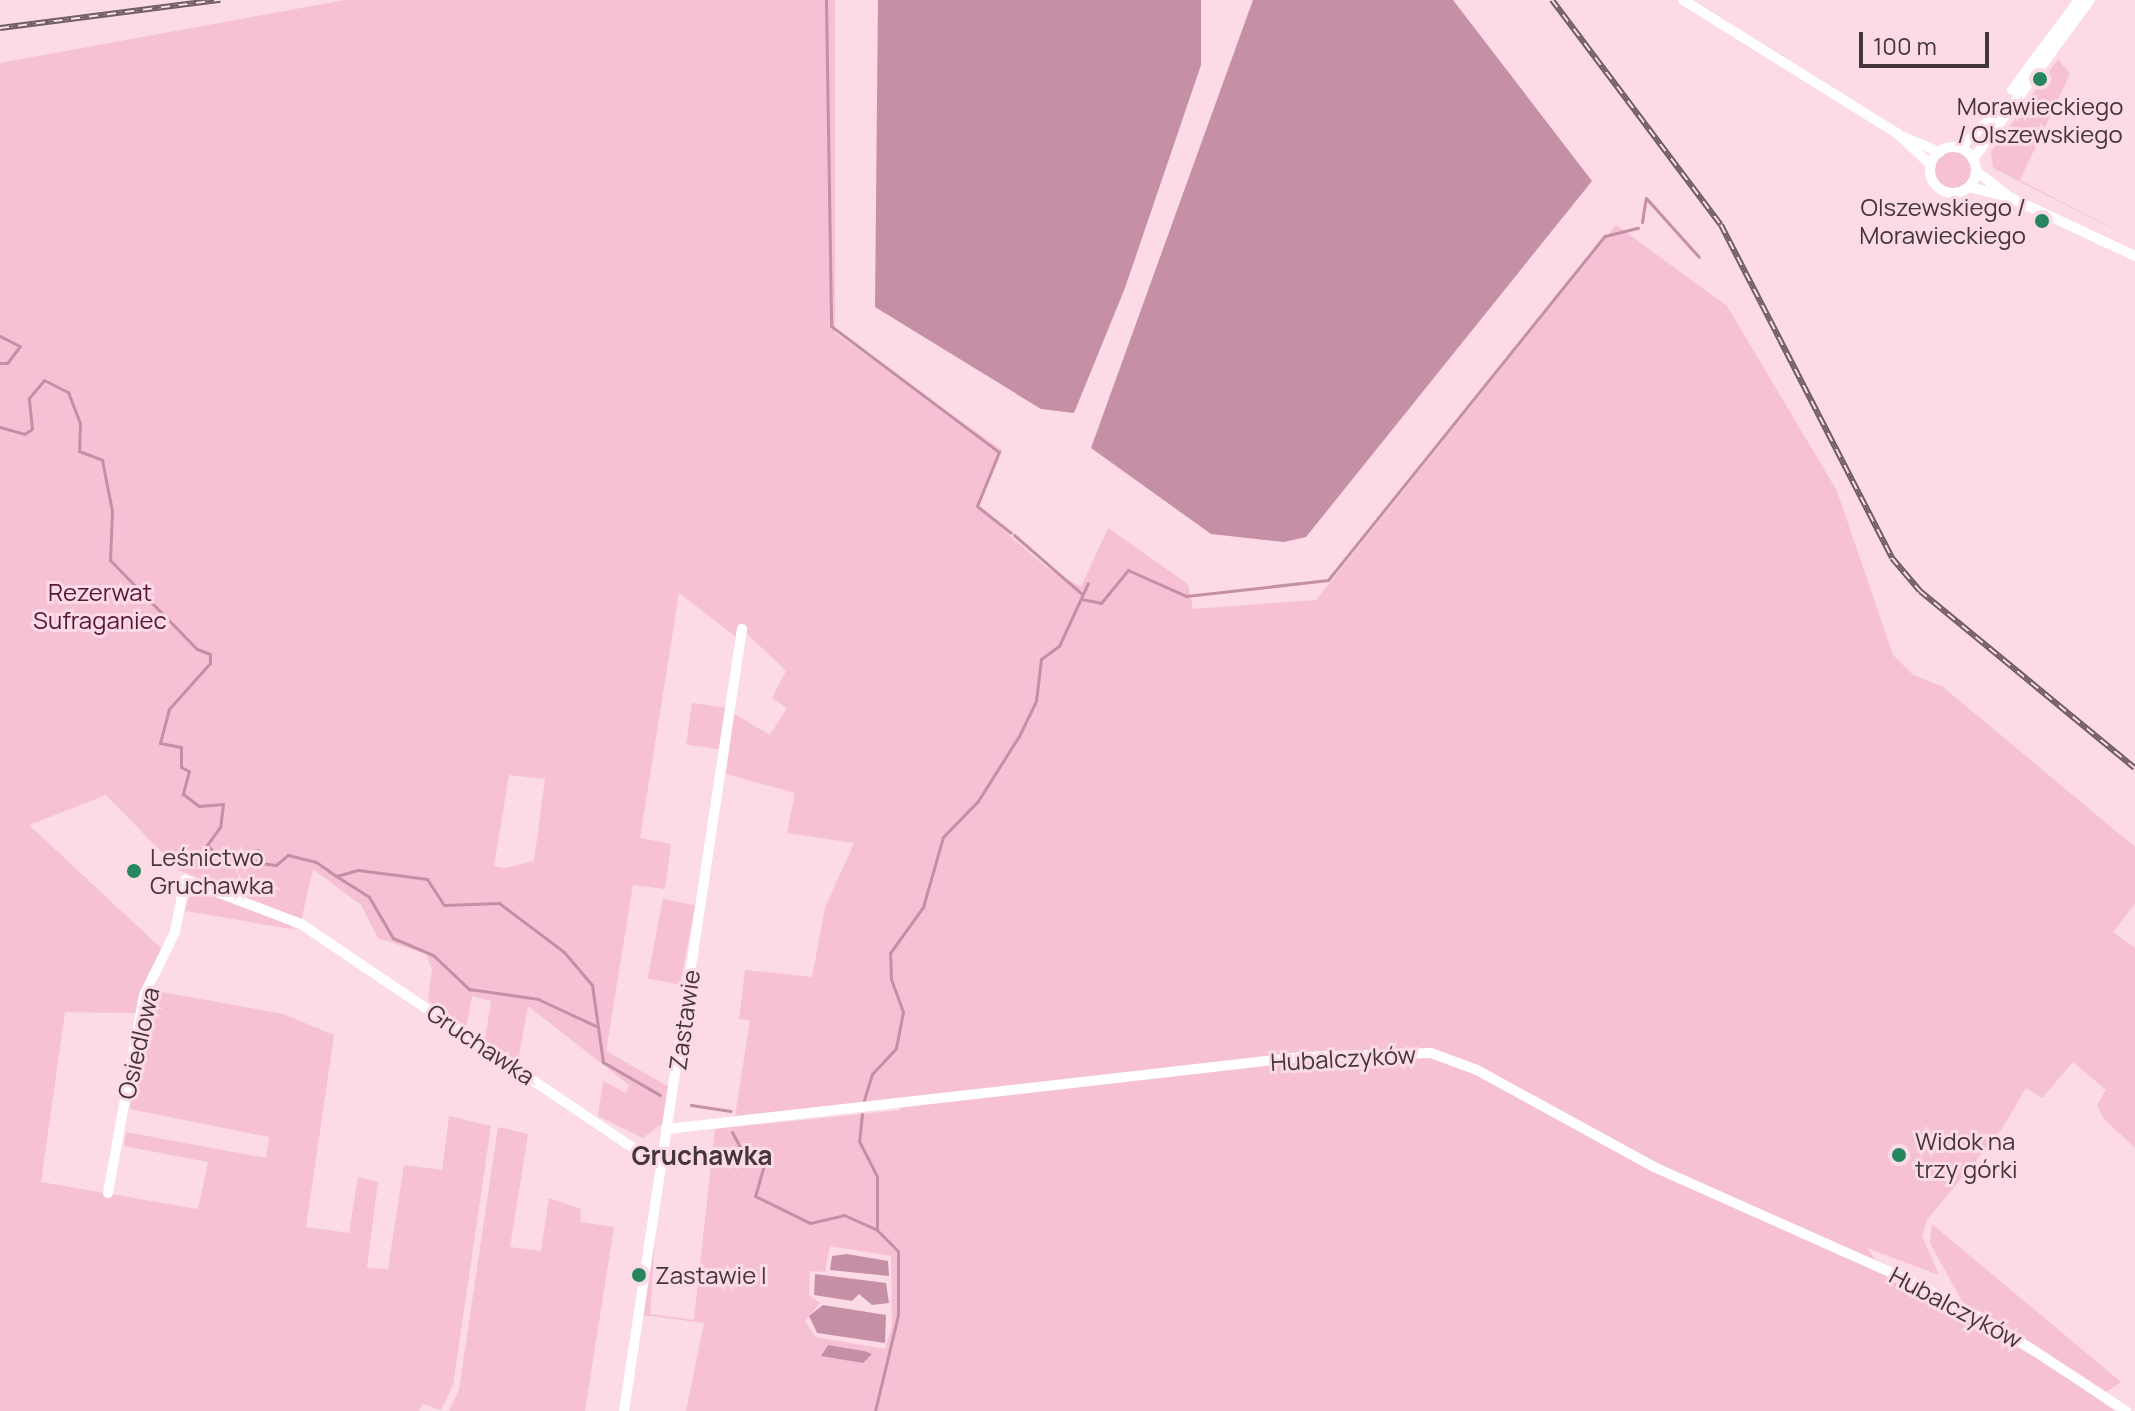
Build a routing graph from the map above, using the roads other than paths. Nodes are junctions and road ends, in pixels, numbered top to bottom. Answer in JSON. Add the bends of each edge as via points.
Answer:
{"nodes":[{"id":1,"x":1683,"y":0,"type":"edge"},
{"id":2,"x":2079,"y":0,"type":"edge"},
{"id":3,"x":2090,"y":0,"type":"edge"},
{"id":4,"x":1898,"y":134,"type":"junction"},
{"id":5,"x":1960,"y":148,"type":"junction"},
{"id":6,"x":1940,"y":152,"type":"junction"},
{"id":7,"x":1931,"y":165,"type":"junction"},
{"id":8,"x":1975,"y":165,"type":"junction"},
{"id":9,"x":1969,"y":187,"type":"junction"},
{"id":10,"x":2009,"y":197,"type":"junction"},
{"id":11,"x":2135,"y":256,"type":"edge"},
{"id":12,"x":742,"y":629,"type":"dead end"},
{"id":13,"x":301,"y":924,"type":"joint"},
{"id":14,"x":668,"y":1129,"type":"junction"},
{"id":15,"x":663,"y":1159,"type":"junction"},
{"id":16,"x":108,"y":1193,"type":"dead end"},
{"id":17,"x":624,"y":1411,"type":"edge"},
{"id":18,"x":2126,"y":1411,"type":"edge"}],
"edges":[{"from":1,"to":4,"type":"street"},
{"from":2,"to":5,"type":"street","via":[[1996,112]]},
{"from":3,"to":8,"type":"street"},
{"from":4,"to":6,"type":"street"},
{"from":4,"to":7,"type":"street"},
{"from":5,"to":6,"type":"street"},
{"from":5,"to":8,"type":"street"},
{"from":6,"to":7,"type":"street"},
{"from":7,"to":9,"type":"street","via":[[1940,189],[1957,192]]},
{"from":8,"to":9,"type":"street"},
{"from":8,"to":10,"type":"street"},
{"from":9,"to":10,"type":"street"},
{"from":10,"to":11,"type":"street"},
{"from":12,"to":14,"type":"street","name":"Zastawie"},
{"from":13,"to":15,"type":"street","name":"Gruchawka","via":[[639,1152]]},
{"from":13,"to":16,"type":"street","name":"Osiedlowa","via":[[185,880],[175,932],[144,995]]},
{"from":14,"to":15,"type":"street","name":"Zastawie"},
{"from":14,"to":18,"type":"street","name":"Hubalczyków","via":[[1301,1057],[1431,1053],[1504,1084],[1654,1167],[1924,1288],[2023,1342]]},
{"from":15,"to":17,"type":"street","name":"Zastawie"}]}
